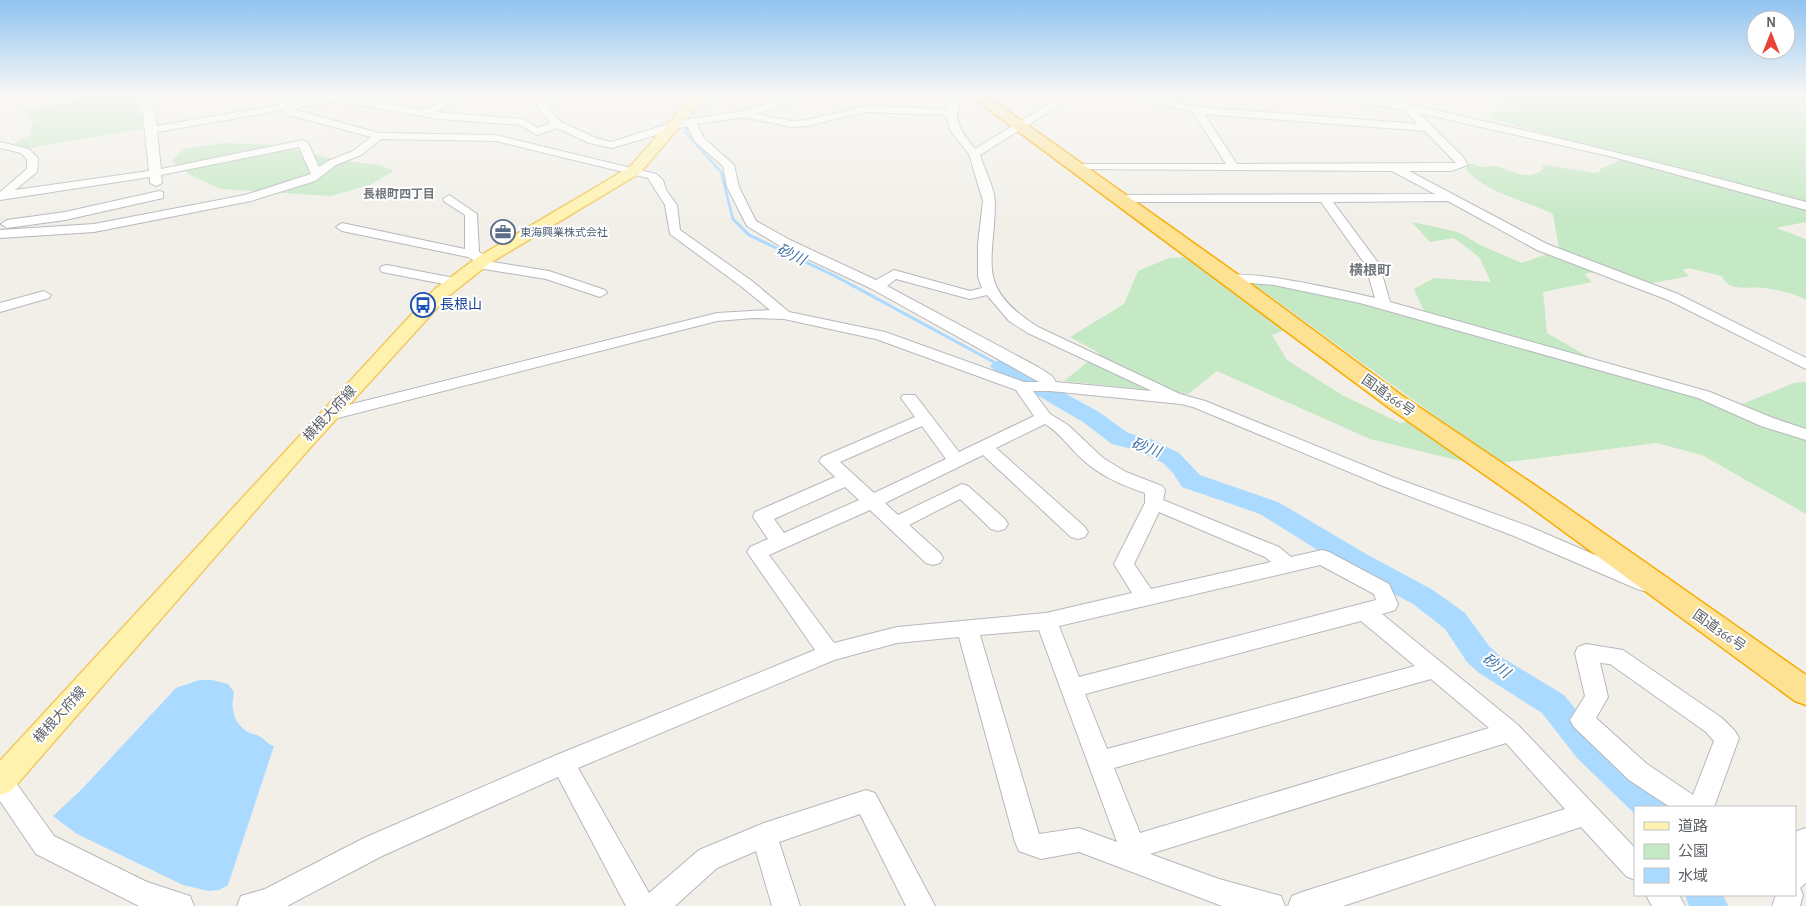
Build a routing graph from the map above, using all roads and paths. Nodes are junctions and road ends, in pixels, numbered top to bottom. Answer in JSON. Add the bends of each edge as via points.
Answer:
{"nodes":[{"id":1,"x":153,"y":136,"type":"edge"},
{"id":2,"x":379,"y":136,"type":"edge"},
{"id":3,"x":395,"y":136,"type":"edge"},
{"id":4,"x":526,"y":136,"type":"edge"},
{"id":5,"x":583,"y":136,"type":"edge"},
{"id":6,"x":638,"y":136,"type":"edge"},
{"id":7,"x":670,"y":136,"type":"edge"},
{"id":8,"x":696,"y":136,"type":"edge"},
{"id":9,"x":960,"y":136,"type":"edge"},
{"id":10,"x":1002,"y":136,"type":"edge"},
{"id":11,"x":1033,"y":136,"type":"edge"},
{"id":12,"x":1214,"y":136,"type":"edge"},
{"id":13,"x":1436,"y":136,"type":"edge"},
{"id":14,"x":1536,"y":136,"type":"edge"},
{"id":15,"x":510,"y":143,"type":"junction"},
{"id":16,"x":0,"y":145,"type":"edge"},
{"id":17,"x":974,"y":154,"type":"junction"},
{"id":18,"x":1076,"y":167,"type":"junction"},
{"id":19,"x":1234,"y":168,"type":"junction"},
{"id":20,"x":1396,"y":168,"type":"junction"},
{"id":21,"x":635,"y":170,"type":"junction"},
{"id":22,"x":156,"y":173,"type":"junction"},
{"id":23,"x":316,"y":173,"type":"junction"},
{"id":24,"x":159,"y":194,"type":"junction"},
{"id":25,"x":2,"y":197,"type":"edge"},
{"id":26,"x":1118,"y":198,"type":"junction"},
{"id":27,"x":1448,"y":198,"type":"junction"},
{"id":28,"x":449,"y":199,"type":"dead end"},
{"id":29,"x":1325,"y":199,"type":"junction"},
{"id":30,"x":1806,"y":206,"type":"edge"},
{"id":31,"x":162,"y":214,"type":"junction"},
{"id":32,"x":0,"y":225,"type":"edge"},
{"id":33,"x":342,"y":227,"type":"dead end"},
{"id":34,"x":0,"y":234,"type":"edge"},
{"id":35,"x":478,"y":259,"type":"junction"},
{"id":36,"x":387,"y":268,"type":"dead end"},
{"id":37,"x":1230,"y":278,"type":"junction"},
{"id":38,"x":454,"y":282,"type":"junction"},
{"id":39,"x":877,"y":286,"type":"junction"},
{"id":40,"x":990,"y":290,"type":"junction"},
{"id":41,"x":600,"y":293,"type":"dead end"},
{"id":42,"x":44,"y":295,"type":"dead end"},
{"id":43,"x":1384,"y":306,"type":"junction"},
{"id":44,"x":0,"y":308,"type":"edge"},
{"id":45,"x":784,"y":315,"type":"junction"},
{"id":46,"x":1806,"y":364,"type":"edge"},
{"id":47,"x":1047,"y":386,"type":"junction"},
{"id":48,"x":1022,"y":387,"type":"junction"},
{"id":49,"x":909,"y":398,"type":"dead end"},
{"id":50,"x":1182,"y":399,"type":"junction"},
{"id":51,"x":330,"y":415,"type":"junction"},
{"id":52,"x":1044,"y":418,"type":"junction"},
{"id":53,"x":925,"y":419,"type":"junction"},
{"id":54,"x":1806,"y":435,"type":"edge"},
{"id":55,"x":985,"y":447,"type":"junction"},
{"id":56,"x":957,"y":461,"type":"junction"},
{"id":57,"x":847,"y":479,"type":"junction"},
{"id":58,"x":871,"y":502,"type":"junction"},
{"id":59,"x":1154,"y":503,"type":"junction"},
{"id":60,"x":895,"y":524,"type":"junction"},
{"id":61,"x":998,"y":524,"type":"dead end"},
{"id":62,"x":1078,"y":532,"type":"dead end"},
{"id":63,"x":780,"y":542,"type":"junction"},
{"id":64,"x":933,"y":558,"type":"dead end"},
{"id":65,"x":1288,"y":565,"type":"junction"},
{"id":66,"x":1666,"y":594,"type":"junction"},
{"id":67,"x":1145,"y":597,"type":"junction"},
{"id":68,"x":1365,"y":612,"type":"junction"},
{"id":69,"x":1046,"y":621,"type":"junction"},
{"id":70,"x":967,"y":628,"type":"junction"},
{"id":71,"x":828,"y":653,"type":"junction"},
{"id":72,"x":1436,"y":668,"type":"junction"},
{"id":73,"x":1071,"y":688,"type":"junction"},
{"id":74,"x":1806,"y":692,"type":"edge"},
{"id":75,"x":1510,"y":732,"type":"junction"},
{"id":76,"x":1101,"y":761,"type":"junction"},
{"id":77,"x":563,"y":763,"type":"junction"},
{"id":78,"x":0,"y":781,"type":"edge"},
{"id":79,"x":1689,"y":806,"type":"edge"},
{"id":80,"x":1702,"y":806,"type":"edge"},
{"id":81,"x":1585,"y":814,"type":"junction"},
{"id":82,"x":764,"y":834,"type":"junction"},
{"id":83,"x":1806,"y":840,"type":"edge"},
{"id":84,"x":1136,"y":856,"type":"junction"},
{"id":85,"x":1634,"y":866,"type":"edge"},
{"id":86,"x":1796,"y":871,"type":"edge"},
{"id":87,"x":1661,"y":896,"type":"edge"},
{"id":88,"x":180,"y":906,"type":"edge"},
{"id":89,"x":251,"y":906,"type":"edge"},
{"id":90,"x":641,"y":906,"type":"edge"},
{"id":91,"x":655,"y":906,"type":"edge"},
{"id":92,"x":786,"y":906,"type":"edge"},
{"id":93,"x":921,"y":906,"type":"edge"},
{"id":94,"x":1270,"y":906,"type":"edge"},
{"id":95,"x":1302,"y":906,"type":"edge"},
{"id":96,"x":1671,"y":906,"type":"edge"}],
"edges":[{"from":1,"to":22,"type":"street"},
{"from":2,"to":23,"type":"street","via":[[357,153]]},
{"from":3,"to":15,"type":"street","via":[[496,138]]},
{"from":4,"to":15,"type":"street"},
{"from":5,"to":6,"type":"street","via":[[612,144]]},
{"from":7,"to":21,"type":"main road","name":"横根大府線"},
{"from":8,"to":39,"type":"street","via":[[728,165],[733,187],[752,224],[784,243]]},
{"from":9,"to":17,"type":"street"},
{"from":10,"to":17,"type":"street"},
{"from":11,"to":18,"type":"highway","name":"国道366号"},
{"from":12,"to":19,"type":"street"},
{"from":13,"to":20,"type":"street","via":[[1462,165]]},
{"from":14,"to":30,"type":"street","via":[[1615,154]]},
{"from":15,"to":21,"type":"street"},
{"from":16,"to":25,"type":"street","via":[[25,150],[32,158],[33,170]]},
{"from":17,"to":40,"type":"street","via":[[989,202],[984,267]]},
{"from":18,"to":19,"type":"street"},
{"from":18,"to":26,"type":"highway","name":"国道366号"},
{"from":19,"to":20,"type":"street"},
{"from":20,"to":27,"type":"street"},
{"from":21,"to":35,"type":"main road","name":"横根大府線"},
{"from":21,"to":45,"type":"street","via":[[657,180],[671,205],[674,231]]},
{"from":22,"to":23,"type":"street","via":[[303,143]]},
{"from":22,"to":24,"type":"street"},
{"from":22,"to":25,"type":"street"},
{"from":23,"to":31,"type":"street","via":[[311,179],[247,198]]},
{"from":24,"to":31,"type":"street"},
{"from":24,"to":32,"type":"street","via":[[65,216]]},
{"from":26,"to":29,"type":"street"},
{"from":26,"to":37,"type":"highway","name":"国道366号"},
{"from":27,"to":29,"type":"street"},
{"from":27,"to":46,"type":"street","via":[[1542,247],[1674,297]]},
{"from":28,"to":35,"type":"street","via":[[471,214]]},
{"from":29,"to":43,"type":"street","via":[[1372,264]]},
{"from":31,"to":34,"type":"street","via":[[94,228]]},
{"from":33,"to":35,"type":"street"},
{"from":35,"to":38,"type":"main road","name":"横根大府線"},
{"from":35,"to":41,"type":"street","via":[[549,275]]},
{"from":36,"to":38,"type":"street"},
{"from":37,"to":43,"type":"street","via":[[1298,285]]},
{"from":37,"to":66,"type":"highway","name":"国道366号","via":[[1396,402],[1530,494]]},
{"from":38,"to":51,"type":"main road","name":"横根大府線"},
{"from":39,"to":40,"type":"street","via":[[894,274],[970,294]]},
{"from":39,"to":47,"type":"street","via":[[1032,370],[1046,379]]},
{"from":40,"to":50,"type":"street","via":[[1014,318],[1033,330]]},
{"from":42,"to":44,"type":"street"},
{"from":43,"to":54,"type":"street","via":[[1704,395]]},
{"from":45,"to":48,"type":"street","via":[[880,335]]},
{"from":45,"to":51,"type":"street","via":[[716,317]]},
{"from":47,"to":48,"type":"street"},
{"from":47,"to":50,"type":"street"},
{"from":48,"to":52,"type":"street"},
{"from":49,"to":53,"type":"street"},
{"from":50,"to":66,"type":"street","via":[[1521,531]]},
{"from":51,"to":78,"type":"main road","name":"横根大府線"},
{"from":52,"to":55,"type":"street"},
{"from":52,"to":59,"type":"street","via":[[1058,426],[1120,479],[1156,490]]},
{"from":53,"to":56,"type":"street"},
{"from":53,"to":57,"type":"street","via":[[828,462]]},
{"from":55,"to":56,"type":"street"},
{"from":55,"to":62,"type":"street"},
{"from":56,"to":58,"type":"street"},
{"from":57,"to":58,"type":"street"},
{"from":57,"to":63,"type":"street","via":[[762,517]]},
{"from":58,"to":60,"type":"street"},
{"from":58,"to":63,"type":"street"},
{"from":59,"to":65,"type":"street","via":[[1272,552]]},
{"from":59,"to":67,"type":"street","via":[[1124,564]]},
{"from":60,"to":61,"type":"street","via":[[962,490]]},
{"from":60,"to":64,"type":"street"},
{"from":63,"to":71,"type":"street","via":[[757,552]]},
{"from":65,"to":67,"type":"street"},
{"from":65,"to":68,"type":"street","via":[[1322,557],[1382,589],[1388,604]]},
{"from":66,"to":74,"type":"highway","name":"国道366号"},
{"from":67,"to":69,"type":"street"},
{"from":68,"to":72,"type":"street"},
{"from":68,"to":73,"type":"street"},
{"from":69,"to":70,"type":"street"},
{"from":69,"to":73,"type":"street"},
{"from":70,"to":71,"type":"street","via":[[897,635]]},
{"from":70,"to":84,"type":"street","via":[[1028,842],[1041,847],[1079,840]]},
{"from":71,"to":77,"type":"street"},
{"from":72,"to":75,"type":"street"},
{"from":72,"to":76,"type":"street"},
{"from":73,"to":76,"type":"street"},
{"from":75,"to":81,"type":"street"},
{"from":75,"to":84,"type":"street"},
{"from":76,"to":84,"type":"street"},
{"from":77,"to":89,"type":"street","via":[[373,847],[269,901]]},
{"from":77,"to":90,"type":"street"},
{"from":78,"to":88,"type":"street","via":[[45,845],[142,894]]},
{"from":79,"to":80,"type":"street","via":[[1638,772],[1582,720],[1597,697],[1586,653],[1615,656],[1714,725],[1727,738]]},
{"from":81,"to":85,"type":"street"},
{"from":81,"to":95,"type":"street"},
{"from":82,"to":91,"type":"street","via":[[708,859]]},
{"from":82,"to":92,"type":"street"},
{"from":82,"to":93,"type":"street","via":[[866,800]]},
{"from":83,"to":86,"type":"street"},
{"from":84,"to":94,"type":"street","via":[[1219,892]]},
{"from":87,"to":96,"type":"street"}]}
